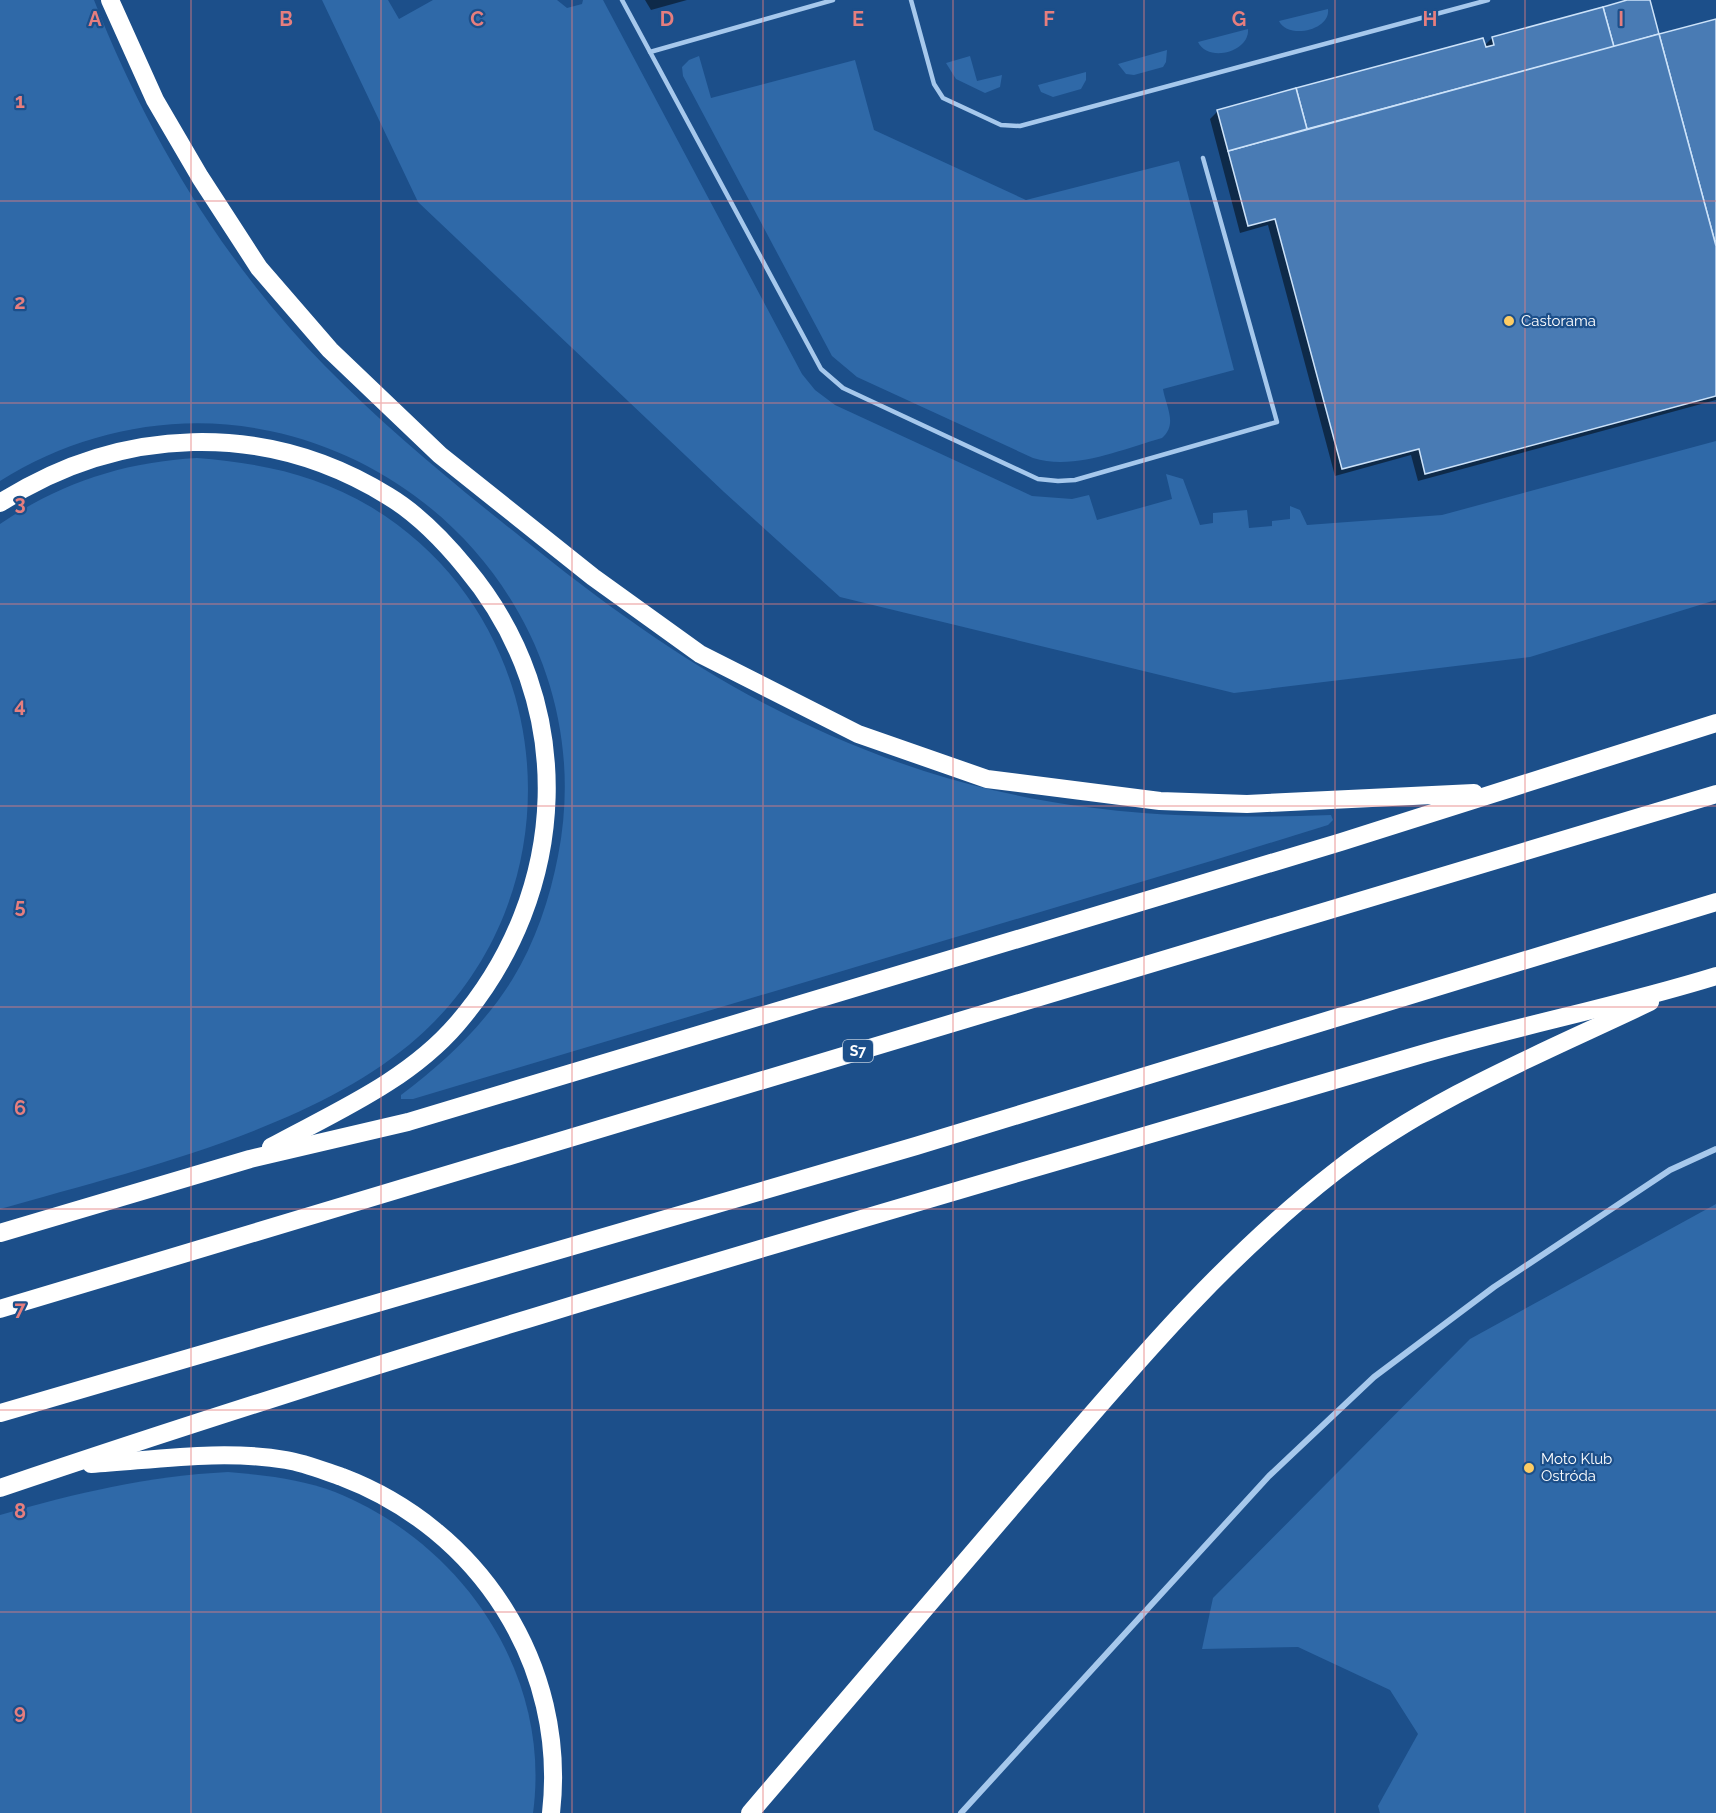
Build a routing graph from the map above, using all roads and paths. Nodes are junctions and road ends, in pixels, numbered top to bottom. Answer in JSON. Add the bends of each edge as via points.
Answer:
{"nodes":[{"id":1,"x":111,"y":0,"type":"edge"},
{"id":2,"x":622,"y":0,"type":"edge"},
{"id":3,"x":833,"y":0,"type":"edge"},
{"id":4,"x":911,"y":0,"type":"edge"},
{"id":5,"x":1488,"y":0,"type":"edge"},
{"id":6,"x":821,"y":2,"type":"edge"},
{"id":7,"x":650,"y":52,"type":"junction"},
{"id":8,"x":1203,"y":158,"type":"dead end"},
{"id":9,"x":0,"y":503,"type":"edge"},
{"id":10,"x":1716,"y":723,"type":"edge"},
{"id":11,"x":1499,"y":792,"type":"junction"},
{"id":12,"x":1716,"y":794,"type":"edge"},
{"id":13,"x":1716,"y":902,"type":"edge"},
{"id":14,"x":1716,"y":976,"type":"edge"},
{"id":15,"x":1690,"y":984,"type":"junction"},
{"id":16,"x":1716,"y":1149,"type":"edge"},
{"id":17,"x":250,"y":1158,"type":"junction"},
{"id":18,"x":0,"y":1233,"type":"edge"},
{"id":19,"x":0,"y":1309,"type":"edge"},
{"id":20,"x":0,"y":1413,"type":"edge"},
{"id":21,"x":65,"y":1466,"type":"junction"},
{"id":22,"x":0,"y":1488,"type":"edge"},
{"id":23,"x":551,"y":1813,"type":"edge"},
{"id":24,"x":750,"y":1813,"type":"edge"},
{"id":25,"x":961,"y":1813,"type":"edge"}],
"edges":[{"from":1,"to":11,"type":"highway","via":[[155,100],[200,177],[259,268],[330,350],[440,455],[593,577],[700,654],[858,734],[987,779],[1160,801],[1247,804]]},
{"from":2,"to":7,"type":"lane"},
{"from":3,"to":6,"type":"lane"},
{"from":4,"to":5,"type":"lane","via":[[934,84],[943,98],[1001,125],[1020,126]]},
{"from":6,"to":7,"type":"lane"},
{"from":7,"to":8,"type":"lane","via":[[821,369],[843,388],[1038,479],[1076,480],[1277,422]]},
{"from":9,"to":17,"type":"highway","via":[[35,480],[128,448],[219,441],[266,447],[352,476],[391,497],[424,523],[474,578],[519,651],[535,698],[546,752],[547,812],[527,908],[508,950],[486,988],[424,1056],[392,1081]]},
{"from":10,"to":11,"type":"highway"},
{"from":11,"to":17,"type":"highway","via":[[408,1122]]},
{"from":12,"to":19,"type":"highway","number":"S7"},
{"from":13,"to":20,"type":"highway","via":[[916,1146]]},
{"from":14,"to":15,"type":"highway"},
{"from":15,"to":21,"type":"highway","via":[[1460,1043],[880,1214],[225,1412]]},
{"from":15,"to":24,"type":"highway","via":[[1477,1084],[1406,1123],[1337,1170],[1246,1246],[1143,1354]]},
{"from":16,"to":25,"type":"street","via":[[1670,1170],[1514,1274],[1374,1377],[1269,1476]]},
{"from":17,"to":18,"type":"highway"},
{"from":21,"to":22,"type":"highway"},
{"from":21,"to":23,"type":"highway","via":[[232,1455],[286,1460],[366,1487],[430,1524],[452,1543],[494,1594],[525,1649],[546,1708]]}]}
